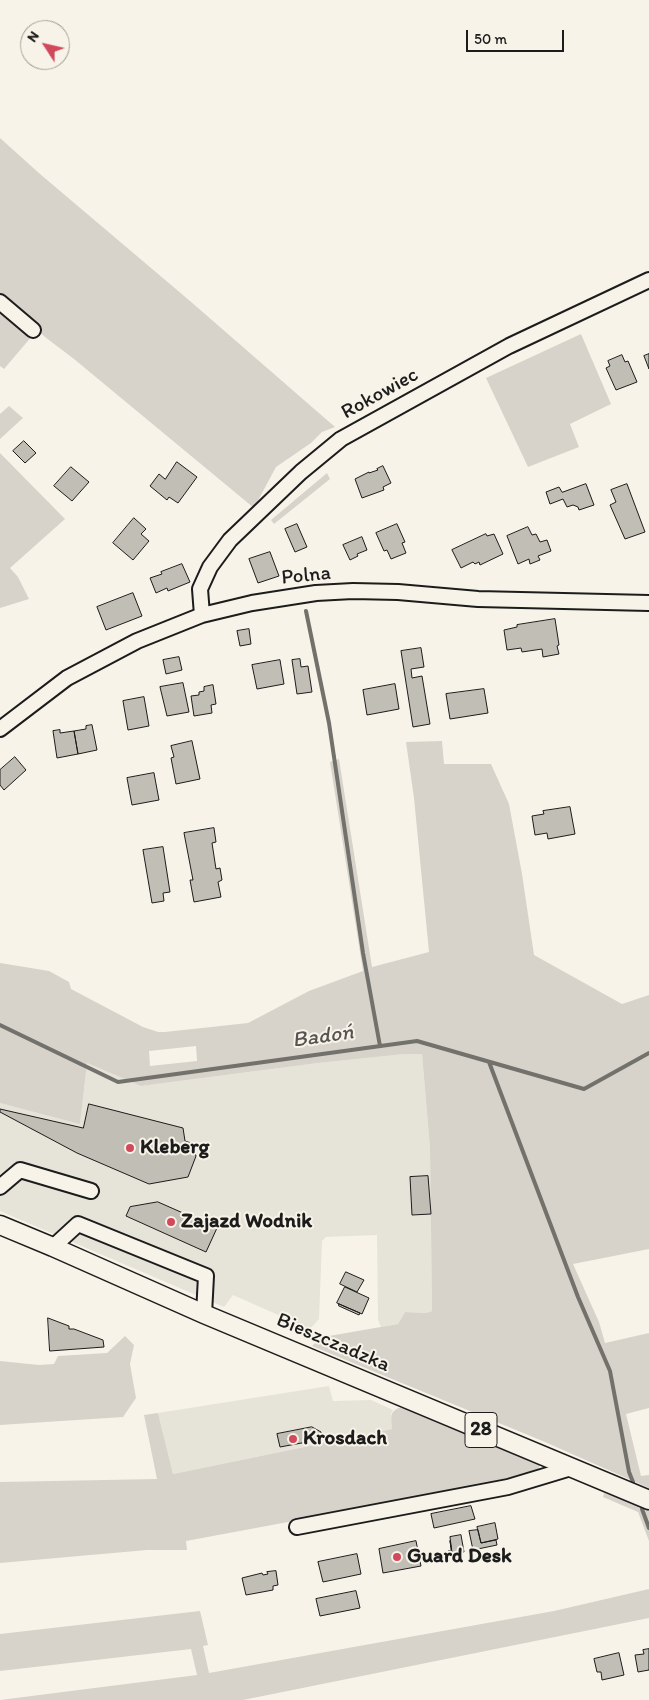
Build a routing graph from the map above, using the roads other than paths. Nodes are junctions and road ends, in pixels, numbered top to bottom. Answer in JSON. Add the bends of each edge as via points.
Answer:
{"nodes":[{"id":1,"x":649,"y":280,"type":"edge"},
{"id":2,"x":0,"y":302,"type":"edge"},
{"id":3,"x":33,"y":330,"type":"dead end"},
{"id":4,"x":649,"y":603,"type":"edge"},
{"id":5,"x":202,"y":616,"type":"junction"},
{"id":6,"x":0,"y":729,"type":"edge"},
{"id":7,"x":0,"y":1187,"type":"edge"},
{"id":8,"x":92,"y":1191,"type":"dead end"},
{"id":9,"x":0,"y":1225,"type":"edge"},
{"id":10,"x":53,"y":1247,"type":"junction"},
{"id":11,"x":204,"y":1314,"type":"junction"},
{"id":12,"x":571,"y":1468,"type":"junction"},
{"id":13,"x":649,"y":1500,"type":"edge"},
{"id":14,"x":297,"y":1527,"type":"dead end"}],
"edges":[{"from":1,"to":5,"type":"street","name":"Rokowiec","via":[[509,346],[341,439],[301,472],[230,540],[210,567],[200,589]]},
{"from":2,"to":3,"type":"street"},
{"from":4,"to":5,"type":"street","name":"Polna","via":[[478,599],[353,591],[252,603]]},
{"from":5,"to":6,"type":"street","name":"Polna","via":[[137,642],[67,678]]},
{"from":7,"to":8,"type":"street","via":[[20,1170]]},
{"from":9,"to":10,"type":"main road","name":"Bieszczadzka","number":"28"},
{"from":10,"to":11,"type":"main road","name":"Bieszczadzka","number":"28"},
{"from":10,"to":11,"type":"street","via":[[78,1224],[206,1276]]},
{"from":11,"to":12,"type":"main road","name":"Bieszczadzka","number":"28"},
{"from":12,"to":13,"type":"main road","name":"Bieszczadzka","number":"28"},
{"from":12,"to":14,"type":"street","via":[[508,1487]]}]}
